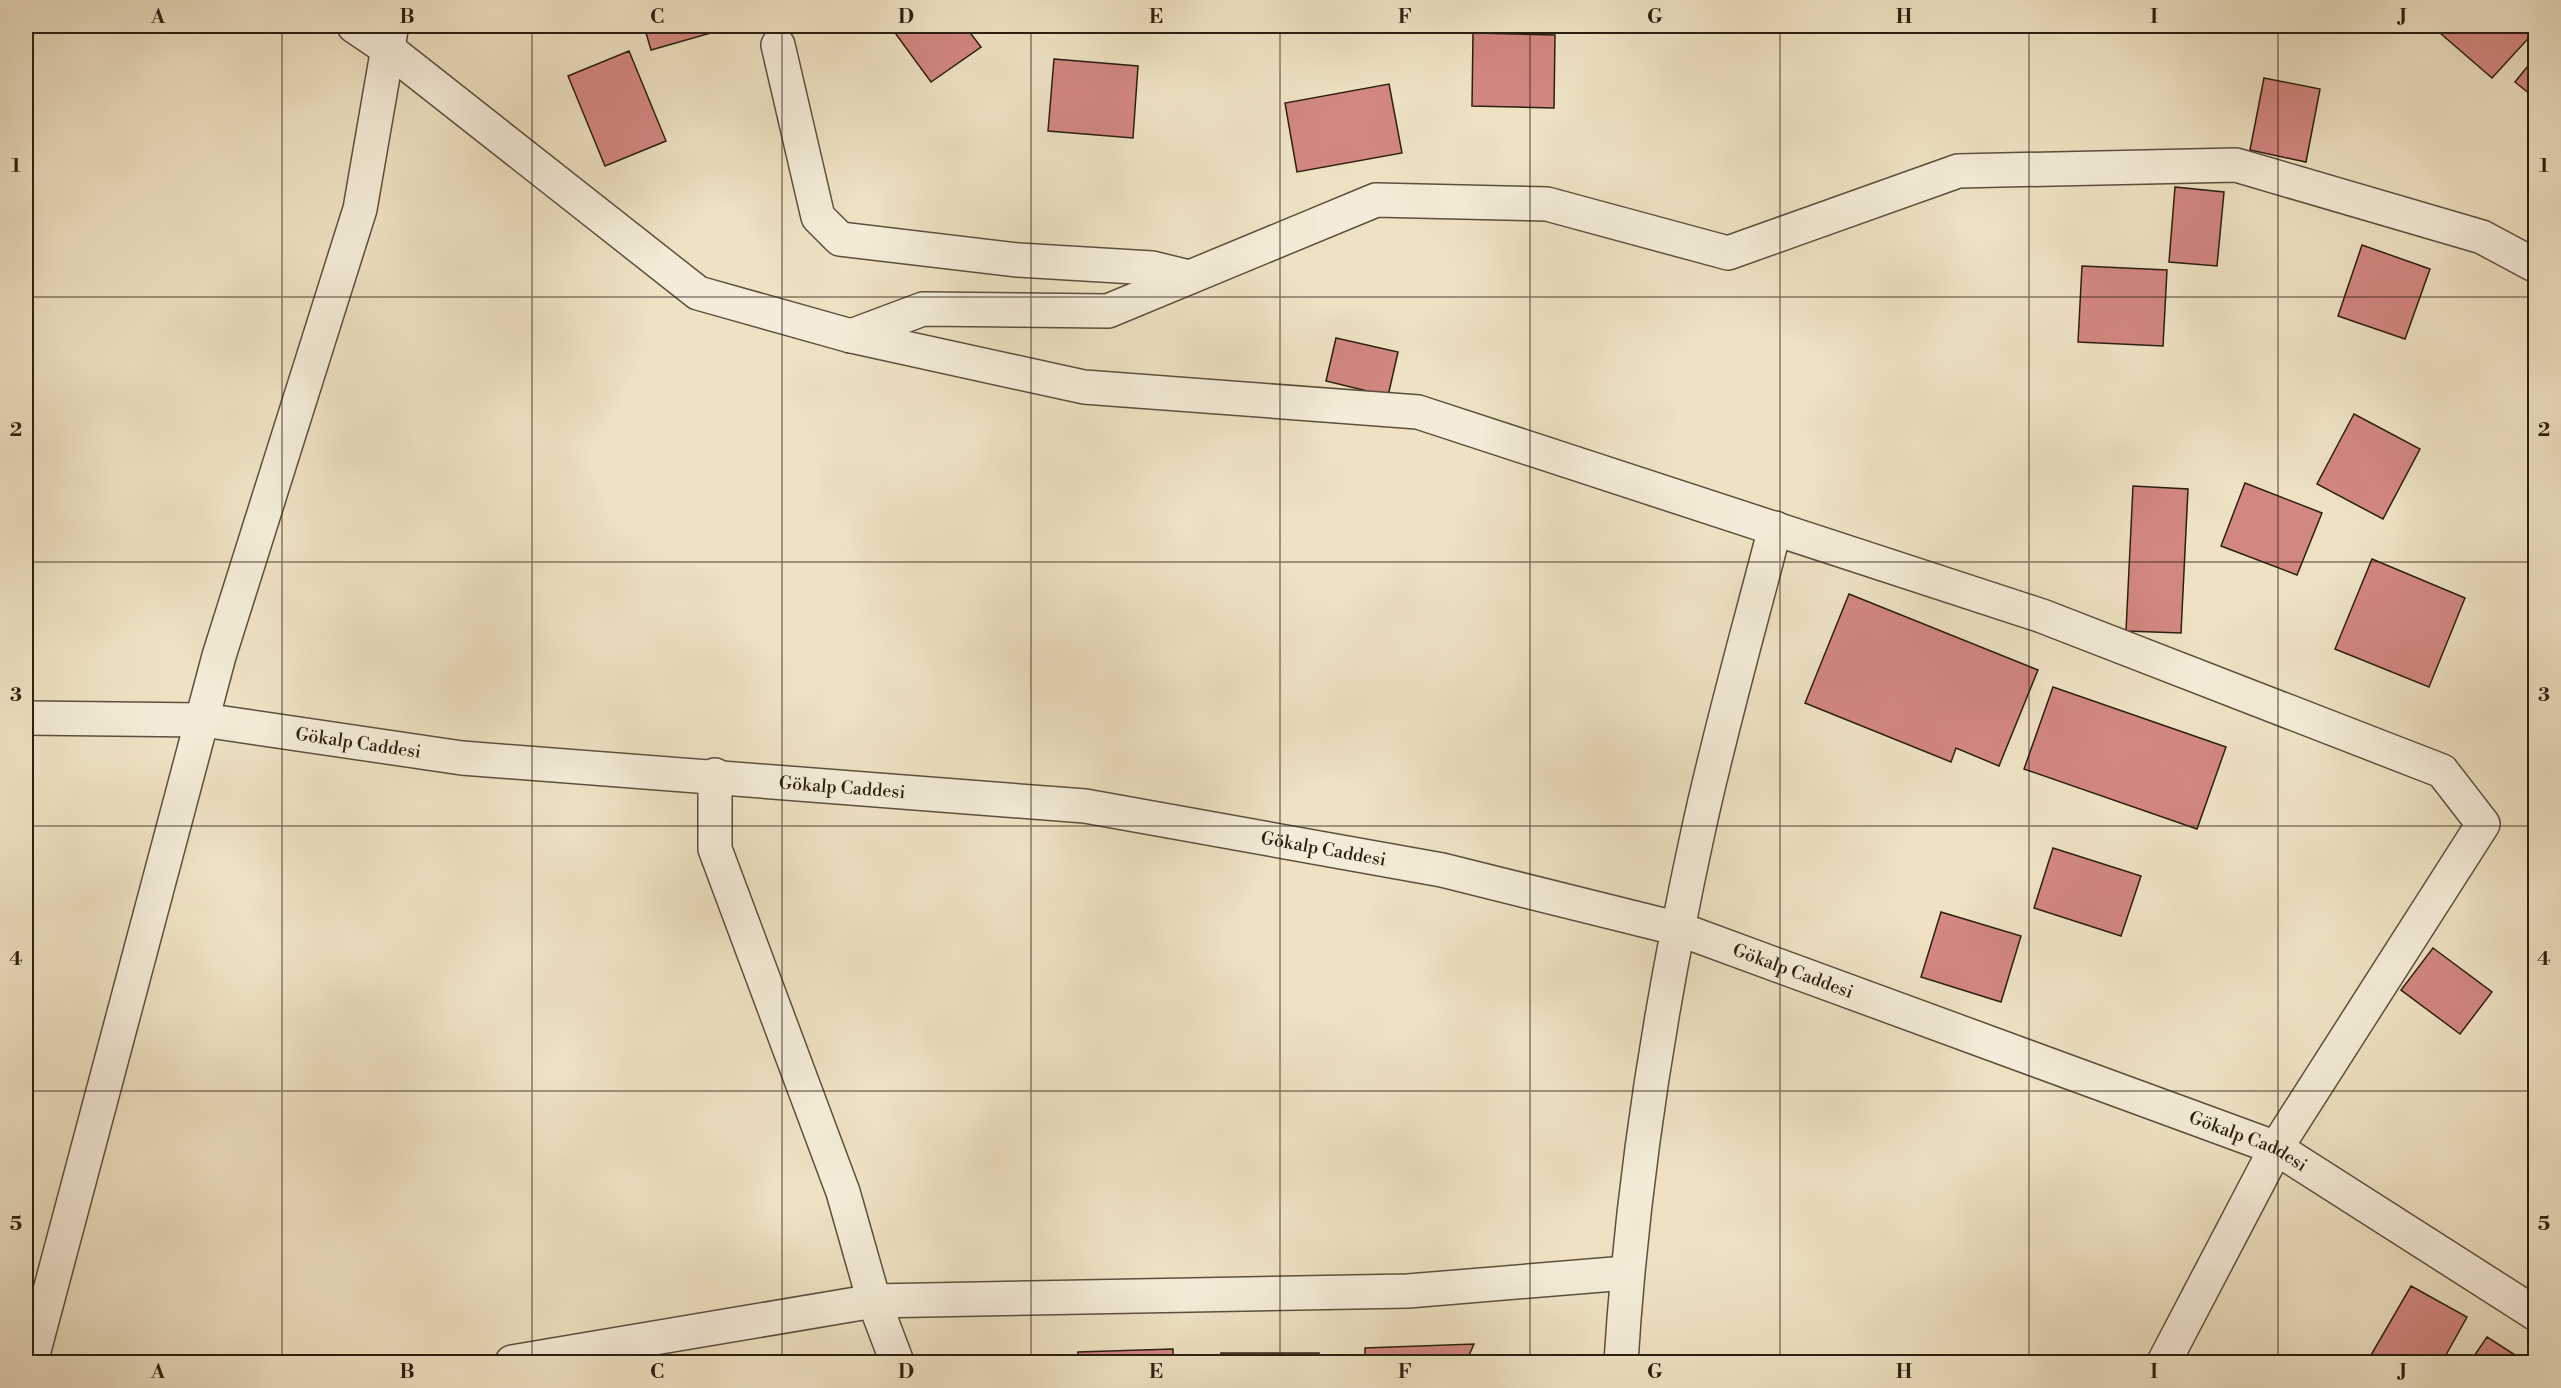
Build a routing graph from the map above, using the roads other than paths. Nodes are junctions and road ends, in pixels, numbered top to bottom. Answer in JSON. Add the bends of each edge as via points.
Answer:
{"nodes":[{"id":1,"x":354,"y":26,"type":"edge"},
{"id":2,"x":390,"y":37,"type":"edge"},
{"id":3,"x":778,"y":45,"type":"dead end"},
{"id":4,"x":2535,"y":266,"type":"edge"},
{"id":5,"x":1189,"y":277,"type":"junction"},
{"id":6,"x":851,"y":336,"type":"junction"},
{"id":7,"x":1775,"y":528,"type":"junction"},
{"id":8,"x":26,"y":718,"type":"edge"},
{"id":9,"x":203,"y":720,"type":"junction"},
{"id":10,"x":715,"y":775,"type":"junction"},
{"id":11,"x":1679,"y":929,"type":"junction"},
{"id":12,"x":2277,"y":1149,"type":"junction"},
{"id":13,"x":1626,"y":1273,"type":"junction"},
{"id":14,"x":874,"y":1301,"type":"junction"},
{"id":15,"x":2535,"y":1314,"type":"edge"},
{"id":16,"x":31,"y":1362,"type":"edge"},
{"id":17,"x":512,"y":1362,"type":"edge"},
{"id":18,"x":897,"y":1362,"type":"edge"},
{"id":19,"x":1621,"y":1362,"type":"edge"},
{"id":20,"x":2164,"y":1362,"type":"edge"}],
"edges":[{"from":1,"to":2,"type":"street"},
{"from":2,"to":6,"type":"street","via":[[698,293]]},
{"from":2,"to":9,"type":"street","via":[[360,209],[219,656]]},
{"from":3,"to":5,"type":"street","via":[[818,217],[840,239],[1018,260],[1152,268]]},
{"from":4,"to":5,"type":"street","via":[[2482,237],[2236,165],[1958,171],[1728,253],[1546,204],[1376,200]]},
{"from":5,"to":6,"type":"street","via":[[1108,311],[923,309]]},
{"from":6,"to":7,"type":"street","via":[[1084,387],[1418,412]]},
{"from":7,"to":11,"type":"street","via":[[1698,831]]},
{"from":7,"to":12,"type":"street","via":[[2043,616],[2442,771],[2483,824]]},
{"from":8,"to":9,"type":"street","name":"Gökalp Caddesi"},
{"from":9,"to":10,"type":"street","name":"Gökalp Caddesi","via":[[462,758]]},
{"from":9,"to":16,"type":"street"},
{"from":10,"to":11,"type":"street","name":"Gökalp Caddesi","via":[[1085,806],[1442,870]]},
{"from":10,"to":14,"type":"street","via":[[715,849],[843,1192]]},
{"from":11,"to":12,"type":"street","name":"Gökalp Caddesi"},
{"from":11,"to":13,"type":"street"},
{"from":12,"to":15,"type":"street","name":"Gökalp Caddesi"},
{"from":12,"to":20,"type":"street"},
{"from":13,"to":14,"type":"street","via":[[1408,1291]]},
{"from":13,"to":19,"type":"street"},
{"from":14,"to":17,"type":"street"},
{"from":14,"to":18,"type":"street"}]}
